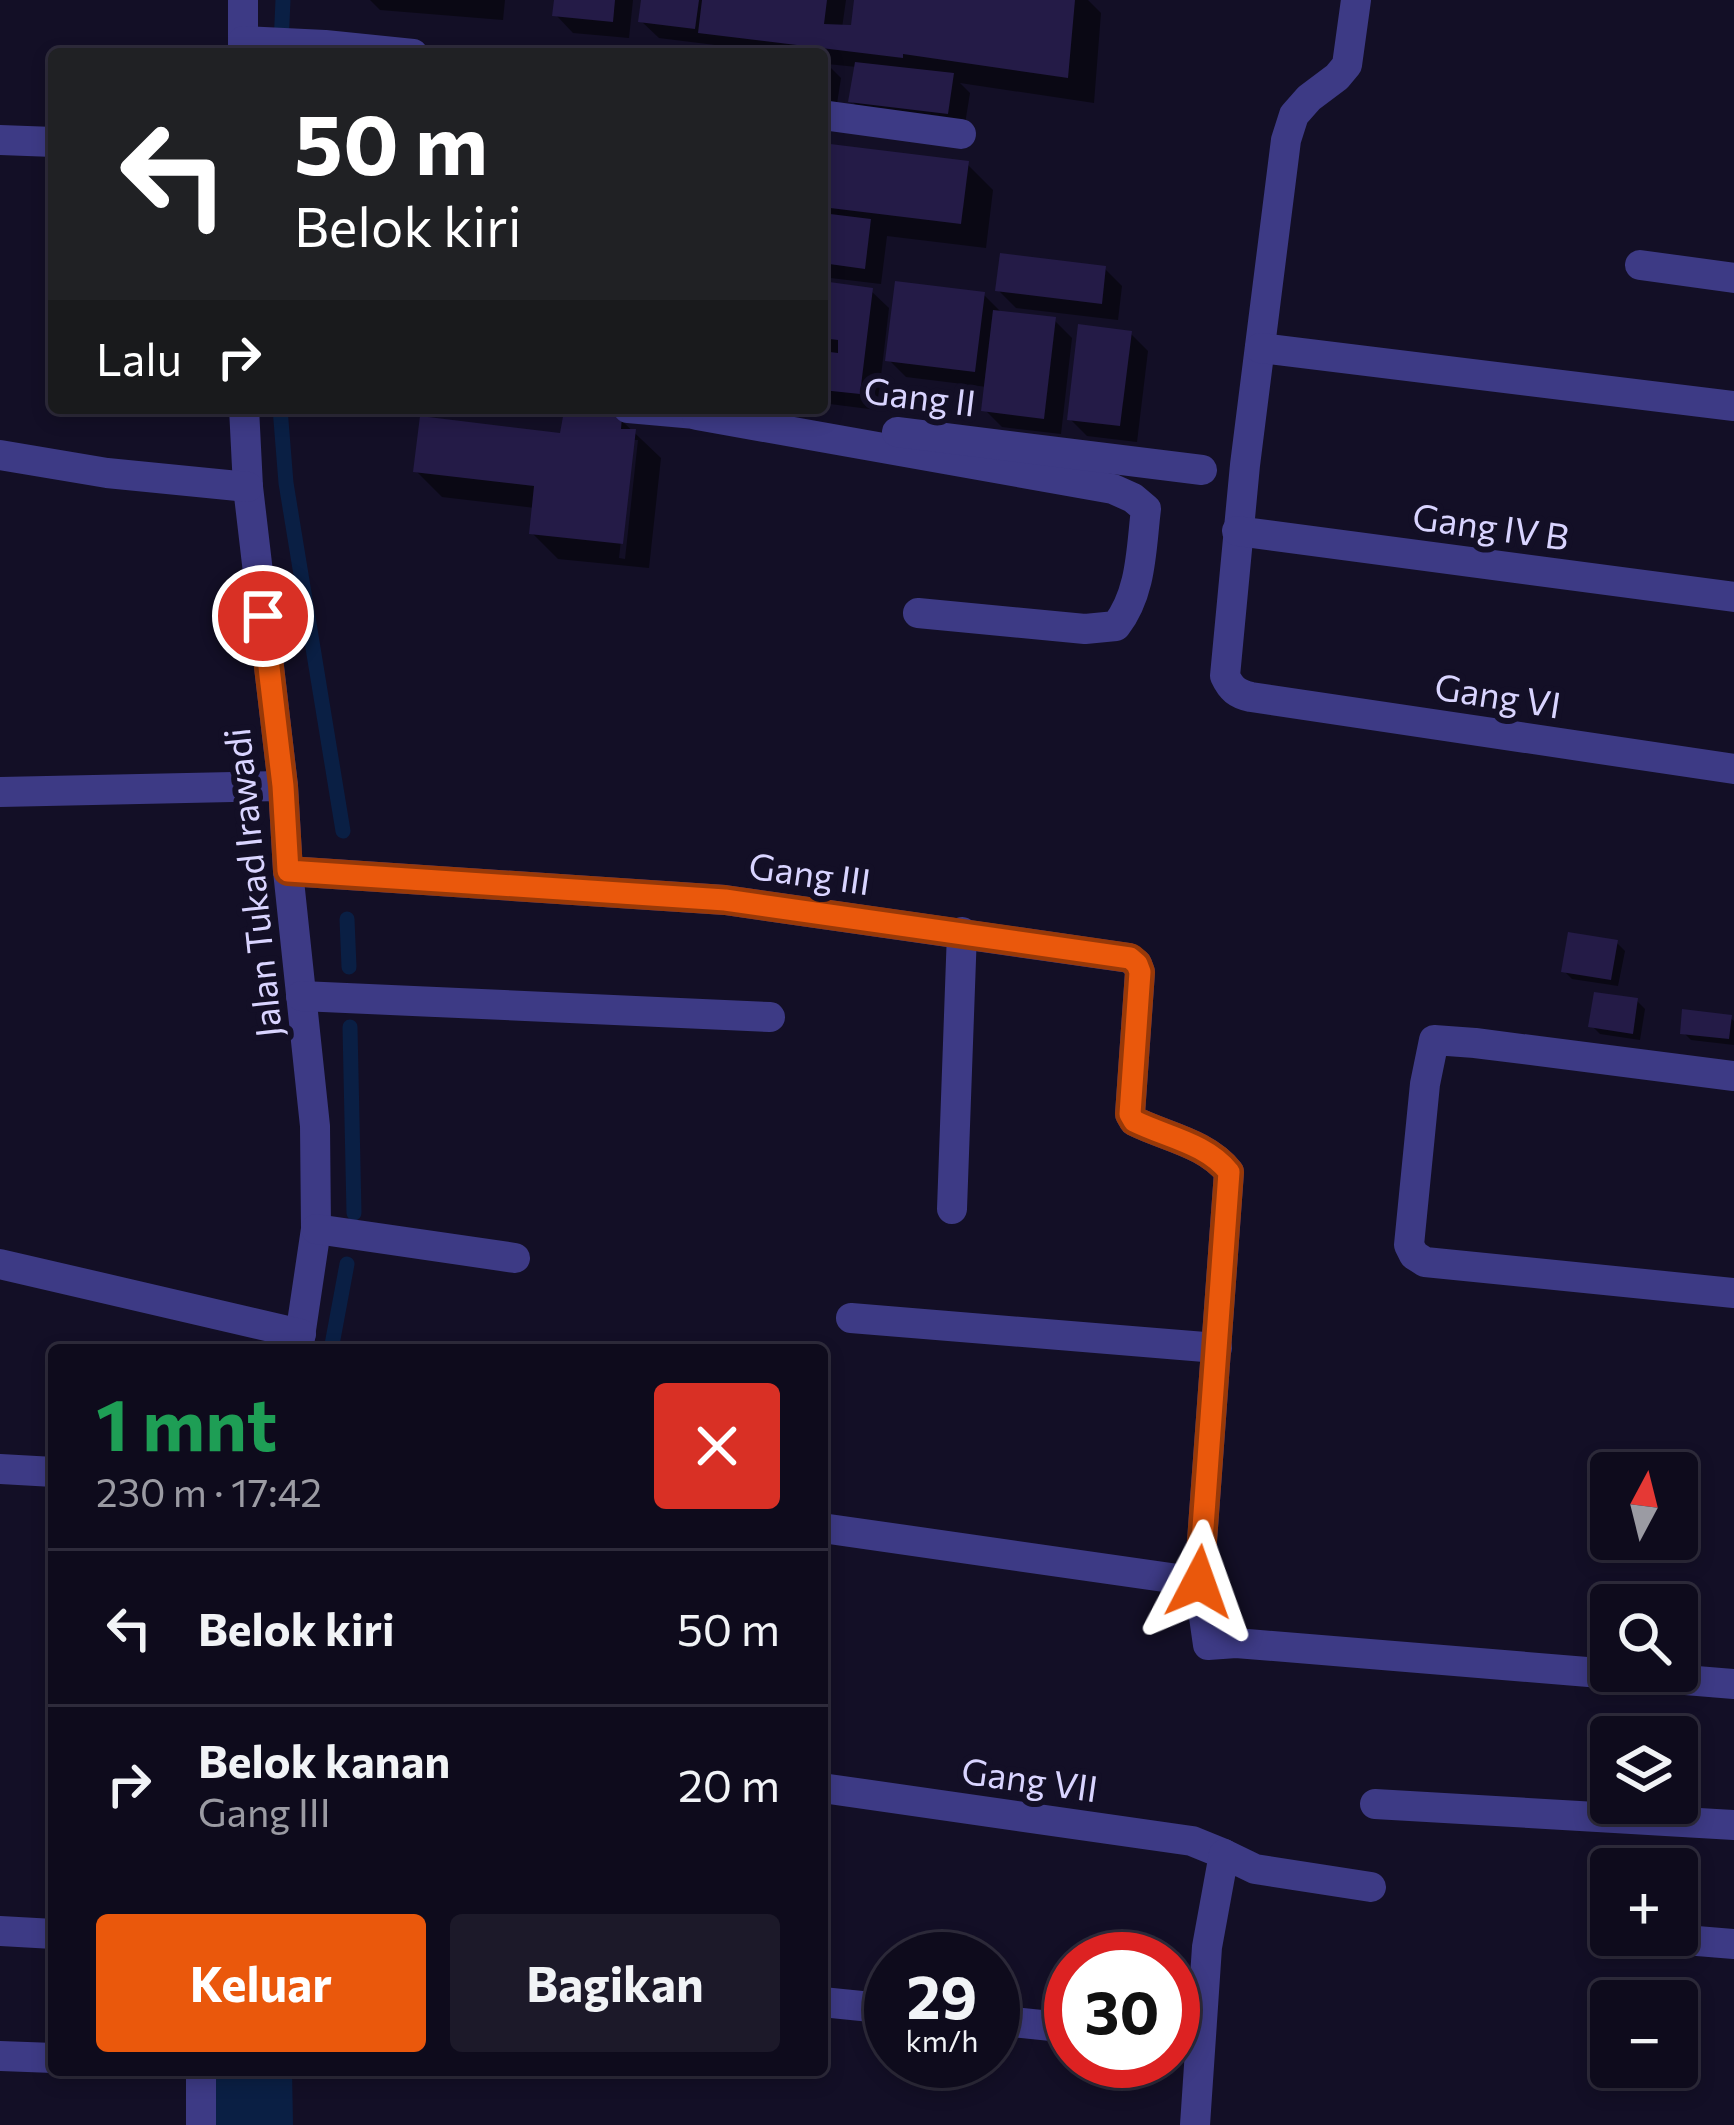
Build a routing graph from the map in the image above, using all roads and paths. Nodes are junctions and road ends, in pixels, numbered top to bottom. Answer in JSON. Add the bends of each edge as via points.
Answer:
{"nodes":[{"id":1,"x":243,"y":0,"type":"edge"},
{"id":2,"x":1356,"y":0,"type":"edge"},
{"id":3,"x":252,"y":45,"type":"edge"},
{"id":4,"x":354,"y":48,"type":"edge"},
{"id":5,"x":828,"y":116,"type":"edge"},
{"id":6,"x":961,"y":134,"type":"dead end"},
{"id":7,"x":0,"y":140,"type":"edge"},
{"id":8,"x":48,"y":142,"type":"edge"},
{"id":9,"x":1640,"y":265,"type":"dead end"},
{"id":10,"x":1734,"y":278,"type":"edge"},
{"id":11,"x":1260,"y":348,"type":"junction"},
{"id":12,"x":1734,"y":406,"type":"edge"},
{"id":13,"x":244,"y":414,"type":"edge"},
{"id":14,"x":680,"y":414,"type":"edge"},
{"id":15,"x":697,"y":416,"type":"junction"},
{"id":16,"x":0,"y":455,"type":"edge"},
{"id":17,"x":1202,"y":470,"type":"dead end"},
{"id":18,"x":248,"y":488,"type":"junction"},
{"id":19,"x":1237,"y":531,"type":"junction"},
{"id":20,"x":1734,"y":597,"type":"edge"},
{"id":21,"x":918,"y":613,"type":"dead end"},
{"id":22,"x":1734,"y":769,"type":"edge"},
{"id":23,"x":283,"y":786,"type":"junction"},
{"id":24,"x":0,"y":792,"type":"edge"},
{"id":25,"x":288,"y":871,"type":"junction"},
{"id":26,"x":962,"y":932,"type":"junction"},
{"id":27,"x":301,"y":996,"type":"junction"},
{"id":28,"x":770,"y":1017,"type":"dead end"},
{"id":29,"x":1734,"y":1076,"type":"edge"},
{"id":30,"x":952,"y":1209,"type":"dead end"},
{"id":31,"x":316,"y":1229,"type":"junction"},
{"id":32,"x":515,"y":1258,"type":"dead end"},
{"id":33,"x":0,"y":1264,"type":"edge"},
{"id":34,"x":1734,"y":1293,"type":"edge"},
{"id":35,"x":851,"y":1318,"type":"dead end"},
{"id":36,"x":300,"y":1342,"type":"edge"},
{"id":37,"x":1216,"y":1348,"type":"junction"},
{"id":38,"x":0,"y":1469,"type":"edge"},
{"id":39,"x":48,"y":1472,"type":"edge"},
{"id":40,"x":828,"y":1529,"type":"edge"},
{"id":41,"x":1199,"y":1582,"type":"junction"},
{"id":42,"x":1734,"y":1684,"type":"edge"},
{"id":43,"x":828,"y":1789,"type":"edge"},
{"id":44,"x":1375,"y":1804,"type":"dead end"},
{"id":45,"x":1734,"y":1825,"type":"edge"},
{"id":46,"x":1224,"y":1854,"type":"junction"},
{"id":47,"x":1371,"y":1887,"type":"dead end"},
{"id":48,"x":0,"y":1931,"type":"edge"},
{"id":49,"x":48,"y":1934,"type":"edge"},
{"id":50,"x":1698,"y":1942,"type":"edge"},
{"id":51,"x":1734,"y":1945,"type":"edge"},
{"id":52,"x":1200,"y":1981,"type":"edge"},
{"id":53,"x":828,"y":2003,"type":"edge"},
{"id":54,"x":864,"y":2006,"type":"edge"},
{"id":55,"x":0,"y":2056,"type":"edge"},
{"id":56,"x":48,"y":2058,"type":"edge"},
{"id":57,"x":201,"y":2076,"type":"edge"},
{"id":58,"x":1191,"y":2088,"type":"edge"},
{"id":59,"x":201,"y":2125,"type":"edge"},
{"id":60,"x":1195,"y":2125,"type":"edge"}],
"edges":[{"from":1,"to":3,"type":"street"},
{"from":2,"to":11,"type":"street","via":[[1347,65],[1294,115],[1286,140]]},
{"from":3,"to":4,"type":"street"},
{"from":5,"to":6,"type":"street"},
{"from":7,"to":8,"type":"street"},
{"from":9,"to":10,"type":"street"},
{"from":11,"to":12,"type":"street"},
{"from":11,"to":19,"type":"street"},
{"from":13,"to":18,"type":"street","name":"Jalan Tukad Irawadi"},
{"from":14,"to":15,"type":"street","name":"Gang II"},
{"from":15,"to":17,"type":"street","name":"Gang II","via":[[783,418]]},
{"from":15,"to":21,"type":"street","via":[[1113,489],[1146,508],[1135,591],[1116,626]]},
{"from":16,"to":18,"type":"street"},
{"from":18,"to":23,"type":"street","name":"Jalan Tukad Irawadi"},
{"from":19,"to":20,"type":"street","name":"Gang IV B"},
{"from":19,"to":22,"type":"street","name":"Gang VI","via":[[1225,676],[1240,694]]},
{"from":23,"to":24,"type":"street"},
{"from":23,"to":25,"type":"street","name":"Jalan Tukad Irawadi"},
{"from":25,"to":26,"type":"street","name":"Gang III","via":[[725,900]]},
{"from":25,"to":27,"type":"street","name":"Jalan Tukad Irawadi"},
{"from":26,"to":30,"type":"street"},
{"from":26,"to":37,"type":"street","name":"Gang III","via":[[1137,964],[1130,1114],[1218,1158],[1229,1172]]},
{"from":27,"to":28,"type":"street"},
{"from":27,"to":31,"type":"street","name":"Jalan Tukad Irawadi"},
{"from":29,"to":34,"type":"street","via":[[1433,1040],[1409,1244],[1425,1262]]},
{"from":31,"to":32,"type":"street"},
{"from":31,"to":36,"type":"street","name":"Jalan Tukad Irawadi"},
{"from":33,"to":36,"type":"street"},
{"from":35,"to":37,"type":"street"},
{"from":37,"to":41,"type":"street"},
{"from":38,"to":39,"type":"street"},
{"from":40,"to":41,"type":"street"},
{"from":41,"to":42,"type":"street","via":[[1208,1645]]},
{"from":43,"to":46,"type":"street","name":"Gang VII","via":[[1192,1841]]},
{"from":44,"to":45,"type":"street"},
{"from":46,"to":47,"type":"street","name":"Gang VII","via":[[1255,1869]]},
{"from":46,"to":52,"type":"street"},
{"from":48,"to":49,"type":"street"},
{"from":50,"to":51,"type":"street"},
{"from":53,"to":54,"type":"street"},
{"from":55,"to":56,"type":"street"},
{"from":57,"to":59,"type":"street"},
{"from":58,"to":60,"type":"street"}]}
